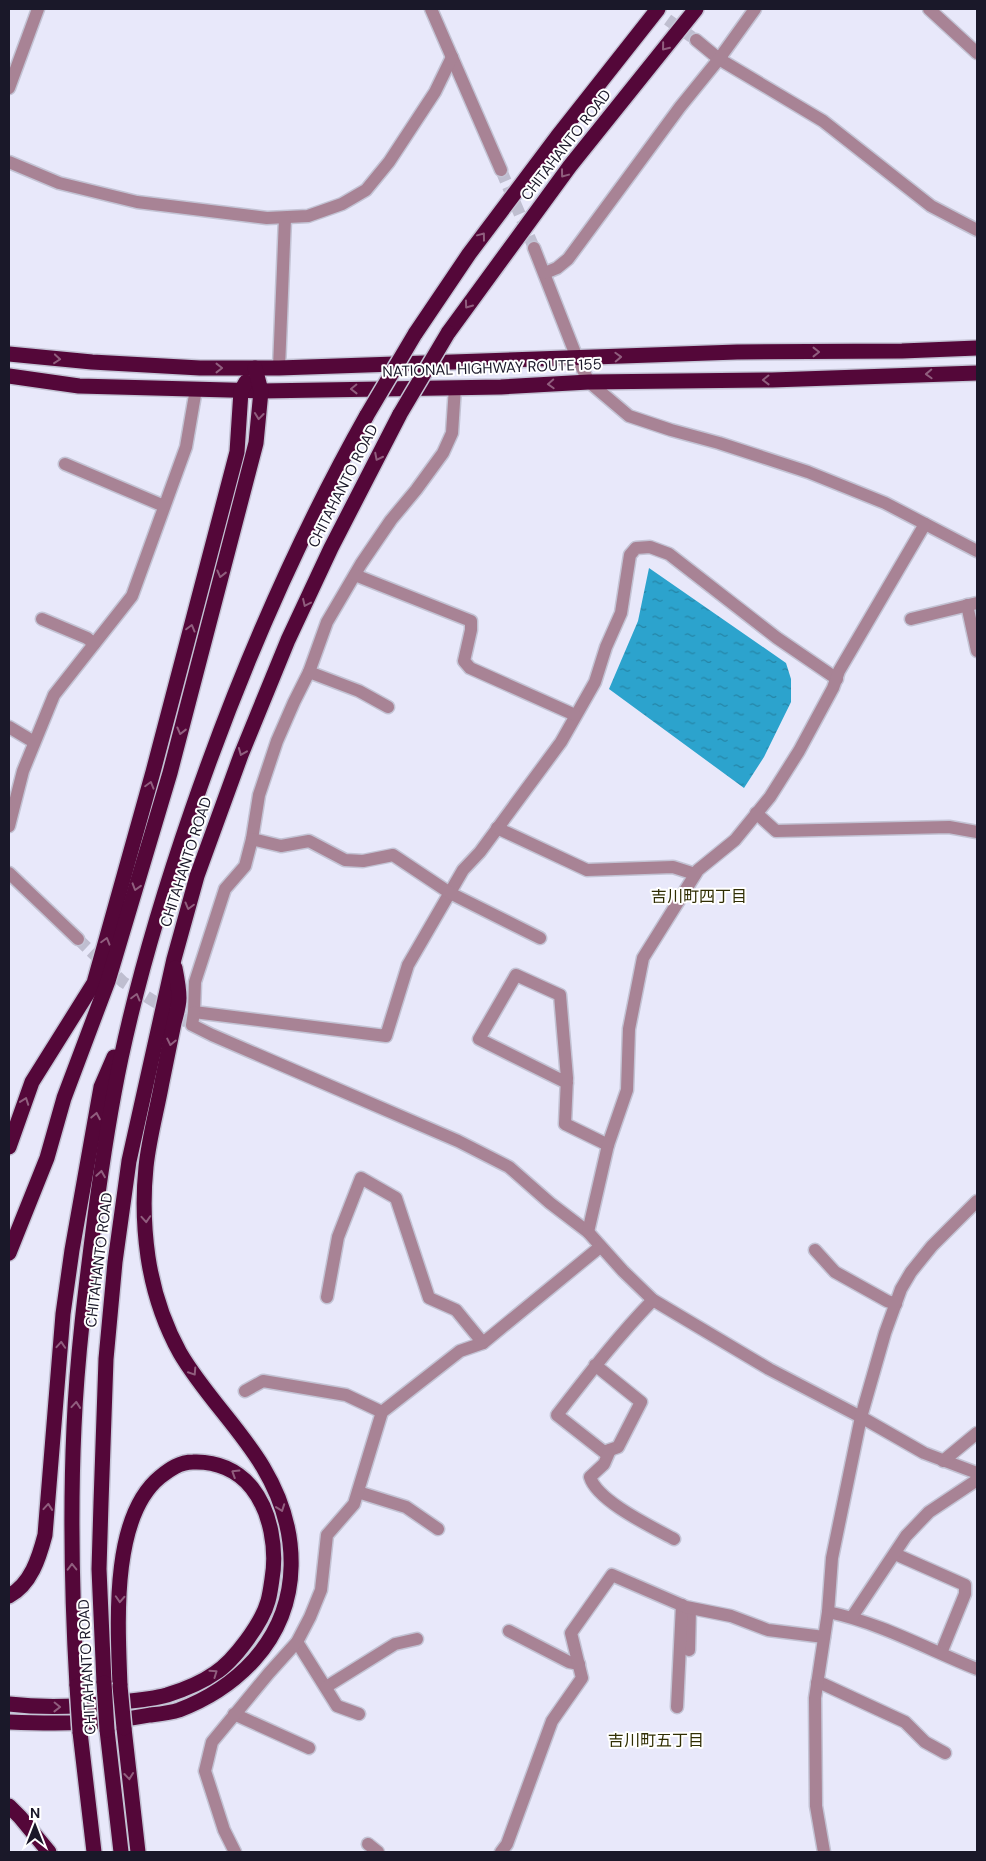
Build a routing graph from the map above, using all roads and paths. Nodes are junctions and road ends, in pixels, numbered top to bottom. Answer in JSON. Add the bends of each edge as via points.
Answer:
{"nodes":[{"id":1,"x":38,"y":9,"type":"edge"},
{"id":2,"x":658,"y":9,"type":"edge"},
{"id":3,"x":696,"y":9,"type":"edge"},
{"id":4,"x":754,"y":9,"type":"edge"},
{"id":5,"x":929,"y":9,"type":"edge"},
{"id":6,"x":436,"y":10,"type":"edge"},
{"id":7,"x":696,"y":40,"type":"tunnel mouth"},
{"id":8,"x":977,"y":53,"type":"edge"},
{"id":9,"x":452,"y":57,"type":"junction"},
{"id":10,"x":719,"y":59,"type":"junction"},
{"id":11,"x":9,"y":88,"type":"edge"},
{"id":12,"x":9,"y":162,"type":"edge"},
{"id":13,"x":501,"y":170,"type":"tunnel mouth"},
{"id":14,"x":285,"y":218,"type":"junction"},
{"id":15,"x":977,"y":230,"type":"edge"},
{"id":16,"x":534,"y":248,"type":"tunnel mouth"},
{"id":17,"x":545,"y":273,"type":"junction"},
{"id":18,"x":977,"y":348,"type":"edge"},
{"id":19,"x":9,"y":354,"type":"edge"},
{"id":20,"x":577,"y":358,"type":"junction"},
{"id":21,"x":255,"y":368,"type":"junction"},
{"id":22,"x":279,"y":368,"type":"junction"},
{"id":23,"x":977,"y":373,"type":"edge"},
{"id":24,"x":9,"y":376,"type":"edge"},
{"id":25,"x":589,"y":382,"type":"junction"},
{"id":26,"x":455,"y":387,"type":"junction"},
{"id":27,"x":196,"y":389,"type":"junction"},
{"id":28,"x":241,"y":390,"type":"junction"},
{"id":29,"x":261,"y":391,"type":"junction"},
{"id":30,"x":65,"y":464,"type":"dead end"},
{"id":31,"x":164,"y":506,"type":"junction"},
{"id":32,"x":925,"y":524,"type":"junction"},
{"id":33,"x":977,"y":551,"type":"edge"},
{"id":34,"x":355,"y":576,"type":"junction"},
{"id":35,"x":972,"y":604,"type":"edge"},
{"id":36,"x":42,"y":619,"type":"dead end"},
{"id":37,"x":911,"y":619,"type":"dead end"},
{"id":38,"x":94,"y":644,"type":"junction"},
{"id":39,"x":977,"y":651,"type":"edge"},
{"id":40,"x":309,"y":672,"type":"junction"},
{"id":41,"x":837,"y":679,"type":"junction"},
{"id":42,"x":388,"y":708,"type":"dead end"},
{"id":43,"x":575,"y":715,"type":"junction"},
{"id":44,"x":9,"y":727,"type":"edge"},
{"id":45,"x":34,"y":742,"type":"junction"},
{"id":46,"x":756,"y":813,"type":"junction"},
{"id":47,"x":9,"y":826,"type":"edge"},
{"id":48,"x":497,"y":828,"type":"junction"},
{"id":49,"x":977,"y":832,"type":"edge"},
{"id":50,"x":252,"y":839,"type":"junction"},
{"id":51,"x":9,"y":873,"type":"edge"},
{"id":52,"x":695,"y":874,"type":"junction"},
{"id":53,"x":450,"y":893,"type":"junction"},
{"id":54,"x":540,"y":938,"type":"dead end"},
{"id":55,"x":78,"y":939,"type":"tunnel mouth"},
{"id":56,"x":174,"y":959,"type":"junction"},
{"id":57,"x":194,"y":1012,"type":"junction"},
{"id":58,"x":130,"y":1020,"type":"junction"},
{"id":59,"x":567,"y":1083,"type":"junction"},
{"id":60,"x":608,"y":1145,"type":"junction"},
{"id":61,"x":9,"y":1146,"type":"edge"},
{"id":62,"x":977,"y":1201,"type":"edge"},
{"id":63,"x":588,"y":1232,"type":"junction"},
{"id":64,"x":600,"y":1247,"type":"junction"},
{"id":65,"x":815,"y":1250,"type":"dead end"},
{"id":66,"x":9,"y":1253,"type":"edge"},
{"id":67,"x":327,"y":1297,"type":"dead end"},
{"id":68,"x":653,"y":1300,"type":"junction"},
{"id":69,"x":896,"y":1304,"type":"junction"},
{"id":70,"x":483,"y":1343,"type":"junction"},
{"id":71,"x":595,"y":1365,"type":"junction"},
{"id":72,"x":244,"y":1391,"type":"dead end"},
{"id":73,"x":382,"y":1412,"type":"junction"},
{"id":74,"x":861,"y":1417,"type":"junction"},
{"id":75,"x":977,"y":1433,"type":"edge"},
{"id":76,"x":610,"y":1450,"type":"junction"},
{"id":77,"x":943,"y":1461,"type":"junction"},
{"id":78,"x":977,"y":1473,"type":"edge"},
{"id":79,"x":977,"y":1480,"type":"edge"},
{"id":80,"x":358,"y":1492,"type":"junction"},
{"id":81,"x":438,"y":1528,"type":"dead end"},
{"id":82,"x":674,"y":1539,"type":"dead end"},
{"id":83,"x":895,"y":1554,"type":"junction"},
{"id":84,"x":9,"y":1596,"type":"edge"},
{"id":85,"x":686,"y":1607,"type":"junction"},
{"id":86,"x":828,"y":1612,"type":"junction"},
{"id":87,"x":852,"y":1617,"type":"junction"},
{"id":88,"x":509,"y":1631,"type":"dead end"},
{"id":89,"x":824,"y":1637,"type":"junction"},
{"id":90,"x":417,"y":1640,"type":"dead end"},
{"id":91,"x":297,"y":1642,"type":"junction"},
{"id":92,"x":689,"y":1650,"type":"dead end"},
{"id":93,"x":941,"y":1653,"type":"junction"},
{"id":94,"x":579,"y":1664,"type":"junction"},
{"id":95,"x":977,"y":1669,"type":"edge"},
{"id":96,"x":817,"y":1683,"type":"junction"},
{"id":97,"x":326,"y":1687,"type":"junction"},
{"id":98,"x":9,"y":1704,"type":"edge"},
{"id":99,"x":677,"y":1706,"type":"dead end"},
{"id":100,"x":234,"y":1714,"type":"junction"},
{"id":101,"x":359,"y":1714,"type":"dead end"},
{"id":102,"x":9,"y":1722,"type":"edge"},
{"id":103,"x":309,"y":1748,"type":"dead end"},
{"id":104,"x":945,"y":1752,"type":"dead end"},
{"id":105,"x":9,"y":1806,"type":"edge"},
{"id":106,"x":49,"y":1852,"type":"edge"},
{"id":107,"x":94,"y":1852,"type":"edge"},
{"id":108,"x":121,"y":1852,"type":"edge"},
{"id":109,"x":138,"y":1852,"type":"edge"},
{"id":110,"x":235,"y":1852,"type":"edge"},
{"id":111,"x":501,"y":1852,"type":"edge"},
{"id":112,"x":824,"y":1852,"type":"edge"}],
"edges":[{"from":1,"to":11,"type":"street"},
{"from":58,"to":2,"type":"highway","name":"CHITAHANTO ROAD","one_way":true,"bridge":true,"via":[[173,865],[213,749],[260,633],[338,467],[415,334],[475,246]]},
{"from":3,"to":56,"type":"highway","name":"CHITAHANTO ROAD","one_way":true,"bridge":true,"via":[[570,166],[448,333],[400,414],[331,548],[241,755],[197,876]]},
{"from":4,"to":10,"type":"street"},
{"from":5,"to":8,"type":"street"},
{"from":6,"to":9,"type":"street"},
{"from":7,"to":10,"type":"street"},
{"from":9,"to":13,"type":"street"},
{"from":9,"to":14,"type":"street","via":[[434,92],[389,162],[366,190],[342,204],[308,216]]},
{"from":10,"to":15,"type":"street","via":[[823,122],[931,206]]},
{"from":10,"to":17,"type":"street","via":[[568,259]]},
{"from":12,"to":14,"type":"street","via":[[59,183],[137,202]]},
{"from":14,"to":22,"type":"street"},
{"from":16,"to":17,"type":"street"},
{"from":17,"to":20,"type":"street"},
{"from":20,"to":18,"type":"highway","name":"NATIONAL HIGHWAY ROUTE 155","one_way":true},
{"from":19,"to":21,"type":"highway","name":"NATIONAL HIGHWAY ROUTE 155","one_way":true,"via":[[200,368]]},
{"from":20,"to":22,"type":"highway","name":"NATIONAL HIGHWAY ROUTE 155"},
{"from":20,"to":25,"type":"street"},
{"from":21,"to":22,"type":"highway","name":"NATIONAL HIGHWAY ROUTE 155"},
{"from":21,"to":28,"type":"highway"},
{"from":21,"to":29,"type":"highway"},
{"from":23,"to":25,"type":"highway","name":"NATIONAL HIGHWAY ROUTE 155","one_way":true},
{"from":24,"to":27,"type":"highway","name":"NATIONAL HIGHWAY ROUTE 155","via":[[79,386]]},
{"from":25,"to":26,"type":"highway","name":"NATIONAL HIGHWAY ROUTE 155","one_way":true},
{"from":25,"to":32,"type":"street","via":[[629,416],[808,472],[885,503]]},
{"from":26,"to":29,"type":"highway","name":"NATIONAL HIGHWAY ROUTE 155","one_way":true},
{"from":26,"to":34,"type":"street","via":[[452,433],[443,453],[391,520]]},
{"from":27,"to":28,"type":"highway","name":"NATIONAL HIGHWAY ROUTE 155"},
{"from":27,"to":31,"type":"street","via":[[186,447]]},
{"from":28,"to":29,"type":"highway","name":"NATIONAL HIGHWAY ROUTE 155"},
{"from":61,"to":28,"type":"highway","one_way":true,"via":[[32,1082],[94,983],[237,452]]},
{"from":29,"to":66,"type":"highway","one_way":true,"via":[[256,443],[170,773],[108,981],[64,1098],[48,1158]]},
{"from":30,"to":31,"type":"street"},
{"from":31,"to":38,"type":"street","via":[[132,596]]},
{"from":32,"to":33,"type":"street"},
{"from":32,"to":41,"type":"street"},
{"from":34,"to":40,"type":"street","via":[[327,622]]},
{"from":34,"to":43,"type":"street","via":[[471,622],[464,660],[470,668]]},
{"from":35,"to":37,"type":"street"},
{"from":35,"to":39,"type":"street"},
{"from":36,"to":38,"type":"street"},
{"from":38,"to":45,"type":"street","via":[[54,695]]},
{"from":40,"to":42,"type":"street","via":[[359,691]]},
{"from":40,"to":50,"type":"street","via":[[277,741],[259,795]]},
{"from":41,"to":43,"type":"street","via":[[777,638],[669,554],[650,548],[636,548],[630,555],[621,613],[595,682]]},
{"from":41,"to":46,"type":"street","via":[[798,751],[770,797]]},
{"from":43,"to":48,"type":"street","via":[[561,742]]},
{"from":44,"to":45,"type":"street"},
{"from":45,"to":47,"type":"street","via":[[23,770]]},
{"from":46,"to":49,"type":"street","via":[[776,831],[949,827]]},
{"from":46,"to":52,"type":"street","via":[[735,840]]},
{"from":48,"to":52,"type":"street","via":[[587,870],[673,867]]},
{"from":48,"to":53,"type":"street","via":[[463,870]]},
{"from":50,"to":53,"type":"street","via":[[281,846],[309,841],[345,860],[363,861],[393,855]]},
{"from":50,"to":57,"type":"street","via":[[245,866],[225,889],[195,982]]},
{"from":51,"to":55,"type":"street"},
{"from":52,"to":60,"type":"street","via":[[643,958],[630,1029],[627,1090]]},
{"from":53,"to":54,"type":"street"},
{"from":53,"to":57,"type":"street","via":[[408,965],[386,1036]]},
{"from":56,"to":102,"type":"highway","one_way":true,"via":[[179,999],[146,1167],[148,1257],[163,1313],[180,1352],[263,1467],[274,1490],[283,1512],[290,1547],[288,1595],[283,1616],[272,1635],[241,1675],[216,1692],[178,1710],[72,1724]]},
{"from":56,"to":108,"type":"highway","name":"CHITAHANTO ROAD","bridge":true,"via":[[129,1160],[106,1359],[99,1569],[107,1730]]},
{"from":57,"to":63,"type":"street","via":[[192,1025],[212,1036],[458,1141],[509,1167]]},
{"from":84,"to":58,"type":"highway","one_way":true,"via":[[30,1575],[45,1535],[63,1314],[72,1250],[101,1088]]},
{"from":107,"to":58,"type":"highway","name":"CHITAHANTO ROAD","one_way":true,"bridge":true,"via":[[77,1686],[73,1600],[74,1425],[84,1298],[99,1188]]},
{"from":59,"to":59,"type":"street","via":[[560,994],[516,975],[479,1039]]},
{"from":59,"to":60,"type":"street","via":[[565,1124]]},
{"from":60,"to":63,"type":"street"},
{"from":62,"to":69,"type":"street","via":[[911,1272]]},
{"from":63,"to":64,"type":"street"},
{"from":64,"to":68,"type":"street"},
{"from":64,"to":70,"type":"street"},
{"from":65,"to":69,"type":"street","via":[[835,1272]]},
{"from":67,"to":70,"type":"street","via":[[338,1237],[361,1178],[396,1198],[429,1298],[456,1310]]},
{"from":68,"to":71,"type":"street"},
{"from":68,"to":74,"type":"street","via":[[769,1369]]},
{"from":69,"to":74,"type":"street"},
{"from":70,"to":73,"type":"street","via":[[460,1351]]},
{"from":71,"to":76,"type":"street","via":[[641,1402],[618,1447]]},
{"from":71,"to":76,"type":"street","via":[[557,1415],[604,1452]]},
{"from":72,"to":73,"type":"street","via":[[263,1381],[346,1395]]},
{"from":73,"to":80,"type":"street"},
{"from":74,"to":77,"type":"street"},
{"from":74,"to":86,"type":"street","via":[[832,1558]]},
{"from":75,"to":77,"type":"street"},
{"from":76,"to":82,"type":"street","via":[[604,1464],[590,1477],[592,1484],[622,1510]]},
{"from":77,"to":78,"type":"street"},
{"from":79,"to":83,"type":"street","via":[[929,1512],[906,1536]]},
{"from":80,"to":81,"type":"street","via":[[406,1508]]},
{"from":80,"to":91,"type":"street","via":[[354,1504],[327,1535],[321,1590]]},
{"from":83,"to":87,"type":"street"},
{"from":83,"to":93,"type":"street","via":[[965,1585],[965,1594]]},
{"from":85,"to":89,"type":"street","via":[[731,1616],[768,1630]]},
{"from":85,"to":92,"type":"street"},
{"from":85,"to":94,"type":"street","via":[[612,1576],[571,1633]]},
{"from":85,"to":99,"type":"street"},
{"from":86,"to":87,"type":"street"},
{"from":86,"to":89,"type":"street"},
{"from":87,"to":93,"type":"street"},
{"from":88,"to":94,"type":"street"},
{"from":89,"to":96,"type":"street"},
{"from":90,"to":97,"type":"street","via":[[395,1644]]},
{"from":91,"to":97,"type":"street"},
{"from":91,"to":100,"type":"street"},
{"from":93,"to":95,"type":"street"},
{"from":94,"to":111,"type":"street","via":[[582,1678],[552,1721],[507,1844]]},
{"from":96,"to":104,"type":"street","via":[[905,1722],[925,1742]]},
{"from":96,"to":112,"type":"street","via":[[816,1806]]},
{"from":97,"to":101,"type":"street","via":[[337,1706]]},
{"from":98,"to":109,"type":"highway","one_way":true,"bridge":true,"via":[[72,1707],[166,1695],[192,1686],[216,1672],[238,1651],[255,1630],[268,1602],[274,1550],[262,1506],[240,1475],[206,1461],[177,1465],[143,1494],[124,1546],[118,1645],[120,1686],[124,1728]]},
{"from":100,"to":103,"type":"street"},
{"from":100,"to":110,"type":"street","via":[[212,1742],[205,1771],[224,1830]]},
{"from":105,"to":106,"type":"highway"}]}
